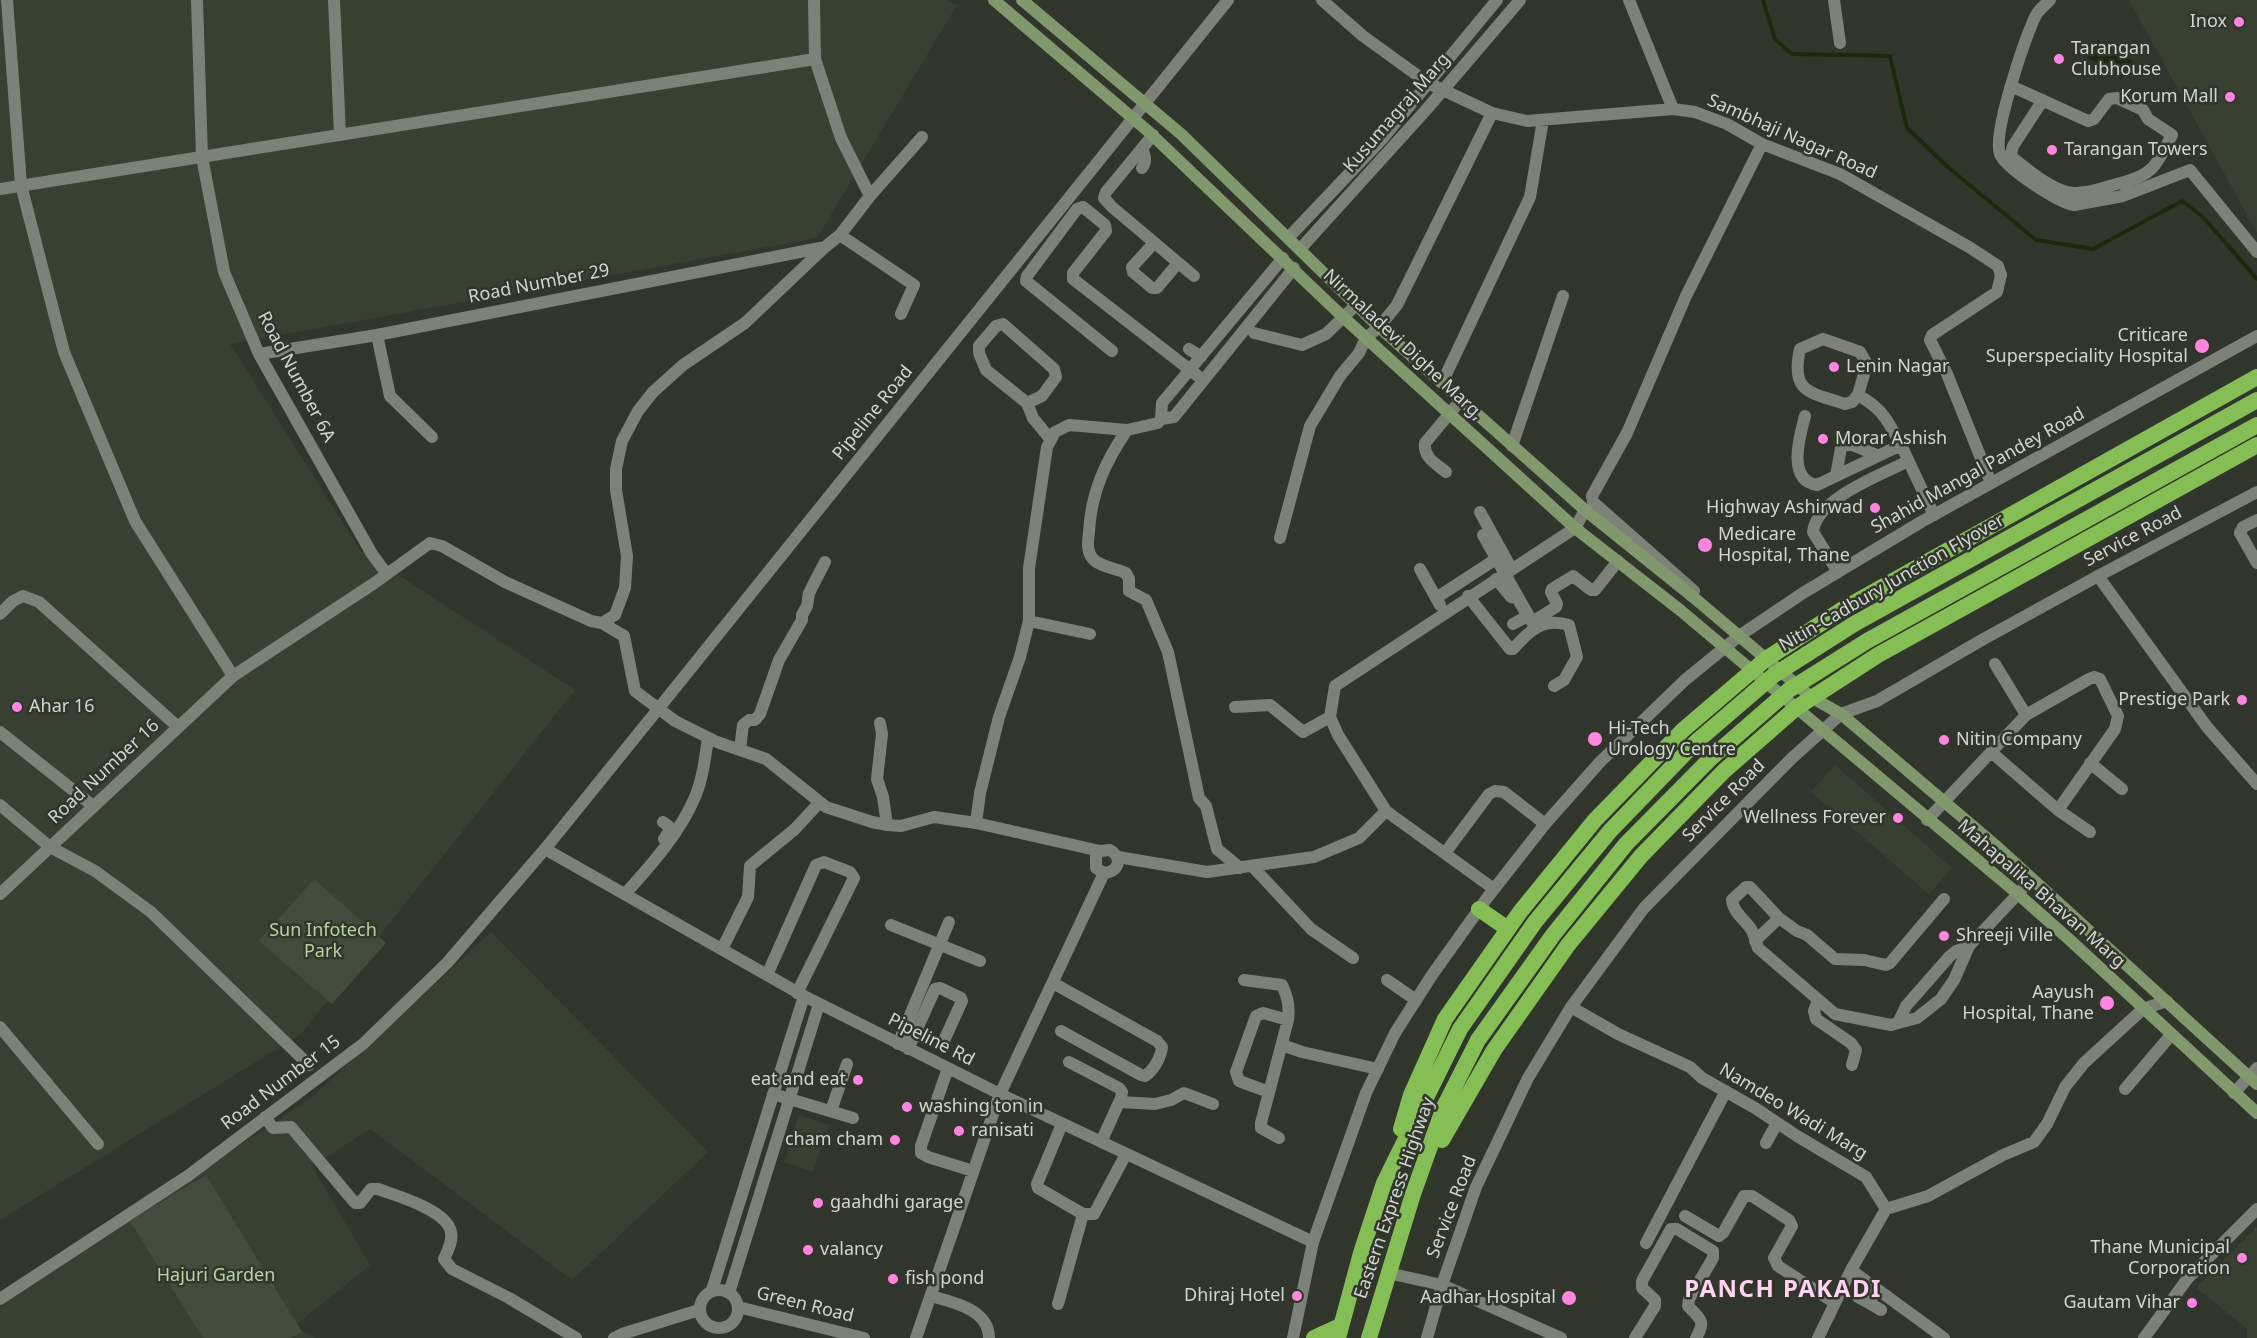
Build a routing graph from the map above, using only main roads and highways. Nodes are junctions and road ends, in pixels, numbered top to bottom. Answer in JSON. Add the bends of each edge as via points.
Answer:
{"nodes":[{"id":1,"x":994,"y":0,"type":"edge"},
{"id":2,"x":1022,"y":0,"type":"edge"},
{"id":3,"x":1069,"y":40,"type":"junction"},
{"id":4,"x":1056,"y":53,"type":"junction"},
{"id":5,"x":1181,"y":134,"type":"junction"},
{"id":6,"x":1168,"y":150,"type":"junction"},
{"id":7,"x":2257,"y":377,"type":"edge"},
{"id":8,"x":2257,"y":400,"type":"edge"},
{"id":9,"x":2257,"y":424,"type":"edge"},
{"id":10,"x":2257,"y":445,"type":"edge"},
{"id":11,"x":1823,"y":622,"type":"junction"},
{"id":12,"x":1766,"y":659,"type":"junction"},
{"id":13,"x":1752,"y":670,"type":"junction"},
{"id":14,"x":1851,"y":672,"type":"junction"},
{"id":15,"x":1811,"y":697,"type":"junction"},
{"id":16,"x":1796,"y":708,"type":"junction"},
{"id":17,"x":1479,"y":909,"type":"road end"},
{"id":18,"x":2066,"y":911,"type":"junction"},
{"id":19,"x":2055,"y":927,"type":"junction"},
{"id":20,"x":1508,"y":929,"type":"junction"},
{"id":21,"x":1460,"y":1029,"type":"joint"},
{"id":22,"x":1478,"y":1040,"type":"joint"},
{"id":23,"x":2254,"y":1076,"type":"edge"},
{"id":24,"x":2257,"y":1113,"type":"edge"},
{"id":25,"x":1384,"y":1183,"type":"junction"},
{"id":26,"x":1413,"y":1194,"type":"junction"},
{"id":27,"x":1339,"y":1332,"type":"edge"},
{"id":28,"x":1314,"y":1338,"type":"edge"},
{"id":29,"x":1369,"y":1338,"type":"edge"}],
"edges":[{"from":1,"to":4,"type":"main road","name":"Nirmaladevi Dighe Marg,"},
{"from":2,"to":3,"type":"main road","name":"Nirmaladevi Dighe Marg,"},
{"from":3,"to":4,"type":"main road"},
{"from":3,"to":5,"type":"main road","name":"Nirmaladevi Dighe Marg,"},
{"from":4,"to":6,"type":"main road","name":"Nirmaladevi Dighe Marg,"},
{"from":5,"to":6,"type":"main road"},
{"from":5,"to":12,"type":"main road","name":"Nirmaladevi Dighe Marg,","via":[[1379,327],[1585,510]]},
{"from":6,"to":13,"type":"main road","name":"Nirmaladevi Dighe Marg,","via":[[1343,317],[1575,528]]},
{"from":7,"to":11,"type":"highway"},
{"from":8,"to":21,"type":"highway","name":"Nitin-Cadbury Junction Flyover","via":[[1854,624],[1774,675],[1696,742],[1610,831],[1535,922]]},
{"from":9,"to":22,"type":"highway","name":"Nitin-Cadbury Junction Flyover","via":[[1867,641],[1789,690],[1711,758],[1626,844],[1553,935]]},
{"from":10,"to":14,"type":"highway"},
{"from":11,"to":12,"type":"highway"},
{"from":11,"to":14,"type":"highway","via":[[1821,653]]},
{"from":12,"to":13,"type":"highway"},
{"from":12,"to":15,"type":"main road","name":"Nirmaladevi Dighe Marg,"},
{"from":13,"to":16,"type":"main road","name":"Nirmaladevi Dighe Marg,"},
{"from":13,"to":20,"type":"highway","via":[[1683,730],[1595,820]]},
{"from":14,"to":15,"type":"highway"},
{"from":15,"to":16,"type":"highway"},
{"from":15,"to":18,"type":"main road","name":"Mahapalika Bhavan Marg","via":[[1841,714]]},
{"from":16,"to":19,"type":"main road","name":"Mahapalika Bhavan Marg"},
{"from":16,"to":26,"type":"highway","via":[[1724,771],[1641,856],[1568,945],[1494,1050]]},
{"from":17,"to":20,"type":"highway"},
{"from":18,"to":19,"type":"main road"},
{"from":18,"to":23,"type":"main road","name":"Mahapalika Bhavan Marg"},
{"from":19,"to":24,"type":"main road","name":"Mahapalika Bhavan Marg"},
{"from":20,"to":25,"type":"highway","via":[[1445,1019],[1411,1095]]},
{"from":21,"to":25,"type":"highway","name":"Eastern Express Highway"},
{"from":22,"to":26,"type":"highway","name":"Eastern Express Highway","via":[[1444,1107]]},
{"from":25,"to":27,"type":"highway","name":"Eastern Express Highway"},
{"from":26,"to":29,"type":"highway","name":"Eastern Express Highway"},
{"from":27,"to":28,"type":"highway"}]}
